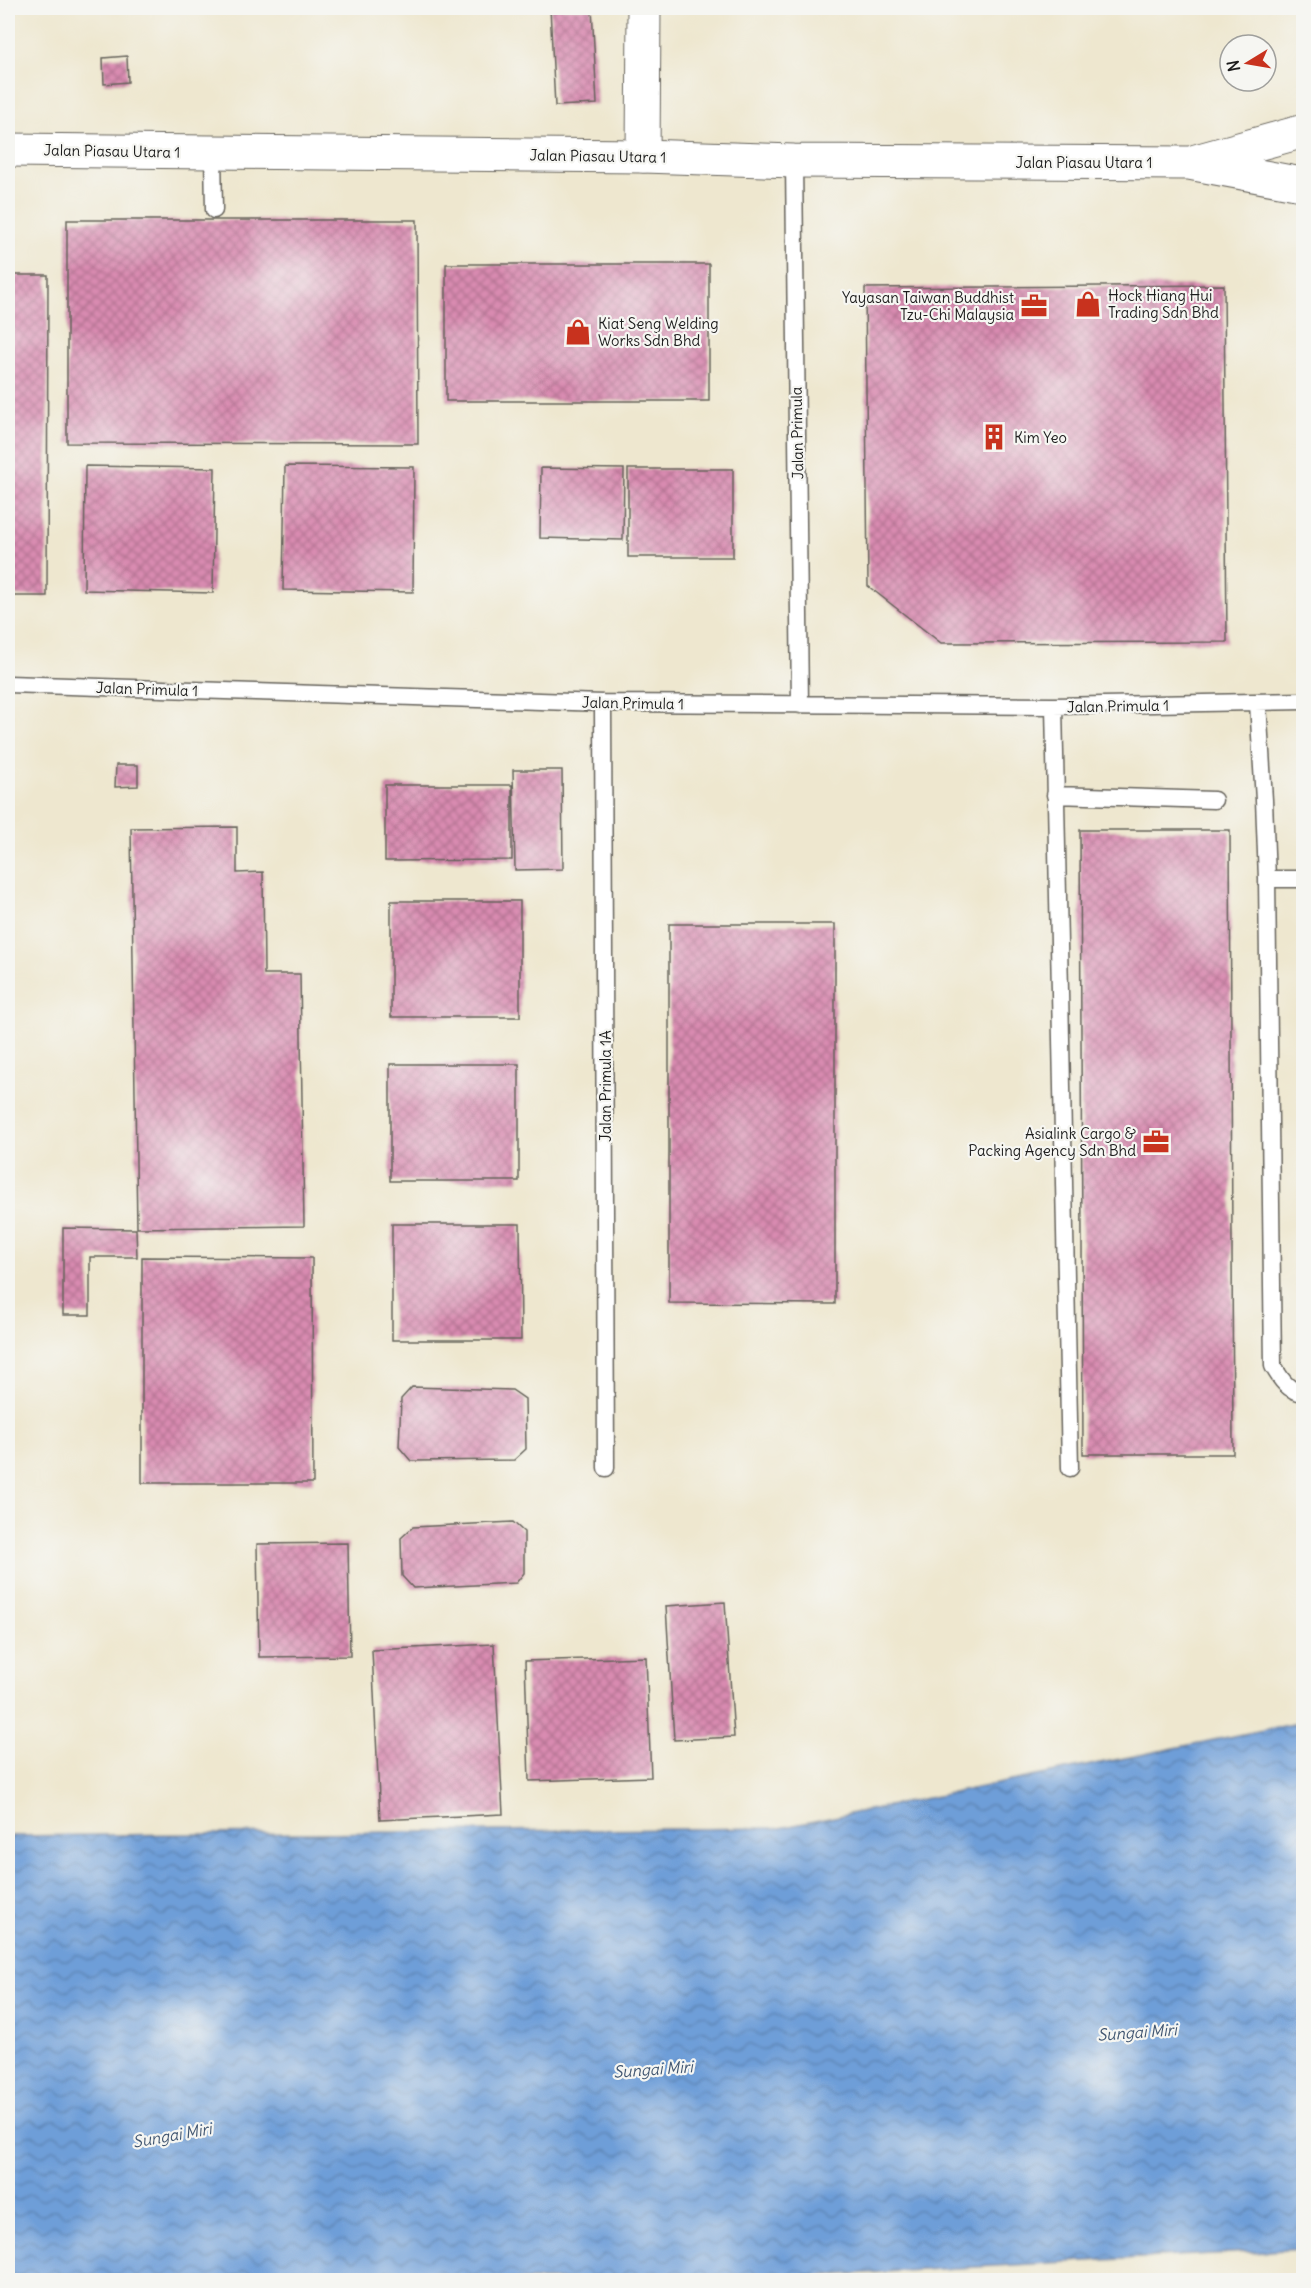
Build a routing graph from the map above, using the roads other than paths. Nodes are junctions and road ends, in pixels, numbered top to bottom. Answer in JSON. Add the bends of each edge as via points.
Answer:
{"nodes":[{"id":1,"x":644,"y":8,"type":"edge"},
{"id":2,"x":1304,"y":131,"type":"edge"},
{"id":3,"x":8,"y":150,"type":"edge"},
{"id":4,"x":213,"y":152,"type":"junction"},
{"id":5,"x":644,"y":156,"type":"junction"},
{"id":6,"x":795,"y":161,"type":"junction"},
{"id":7,"x":1189,"y":163,"type":"junction"},
{"id":8,"x":1304,"y":183,"type":"edge"},
{"id":9,"x":214,"y":210,"type":"dead end"},
{"id":10,"x":8,"y":684,"type":"edge"},
{"id":11,"x":1304,"y":701,"type":"edge"},
{"id":12,"x":603,"y":703,"type":"junction"},
{"id":13,"x":1258,"y":703,"type":"junction"},
{"id":14,"x":800,"y":705,"type":"junction"},
{"id":15,"x":1054,"y":706,"type":"junction"},
{"id":16,"x":1055,"y":795,"type":"junction"},
{"id":17,"x":1214,"y":800,"type":"dead end"},
{"id":18,"x":1266,"y":879,"type":"junction"},
{"id":19,"x":1304,"y":879,"type":"edge"},
{"id":20,"x":1304,"y":1393,"type":"edge"},
{"id":21,"x":606,"y":1468,"type":"dead end"},
{"id":22,"x":1070,"y":1468,"type":"dead end"}],
"edges":[{"from":1,"to":5,"type":"street"},
{"from":2,"to":7,"type":"street","name":"Jalan Piasau Utara 1"},
{"from":3,"to":4,"type":"street","name":"Jalan Piasau Utara 1"},
{"from":4,"to":5,"type":"street","name":"Jalan Piasau Utara 1"},
{"from":4,"to":9,"type":"lane"},
{"from":5,"to":6,"type":"street","name":"Jalan Piasau Utara 1"},
{"from":6,"to":7,"type":"street","name":"Jalan Piasau Utara 1"},
{"from":6,"to":14,"type":"lane","name":"Jalan Primula"},
{"from":7,"to":8,"type":"street","name":"Jalan Piasau Utara 1"},
{"from":10,"to":12,"type":"lane","name":"Jalan Primula 1"},
{"from":11,"to":13,"type":"lane","name":"Jalan Primula 1"},
{"from":12,"to":14,"type":"lane","name":"Jalan Primula 1"},
{"from":12,"to":21,"type":"lane","name":"Jalan Primula 1A"},
{"from":13,"to":15,"type":"lane","name":"Jalan Primula 1"},
{"from":13,"to":18,"type":"lane"},
{"from":14,"to":15,"type":"lane","name":"Jalan Primula 1"},
{"from":15,"to":16,"type":"lane"},
{"from":16,"to":17,"type":"lane"},
{"from":16,"to":22,"type":"lane"},
{"from":18,"to":19,"type":"lane"},
{"from":18,"to":20,"type":"lane","via":[[1273,1366],[1284,1384]]}]}
